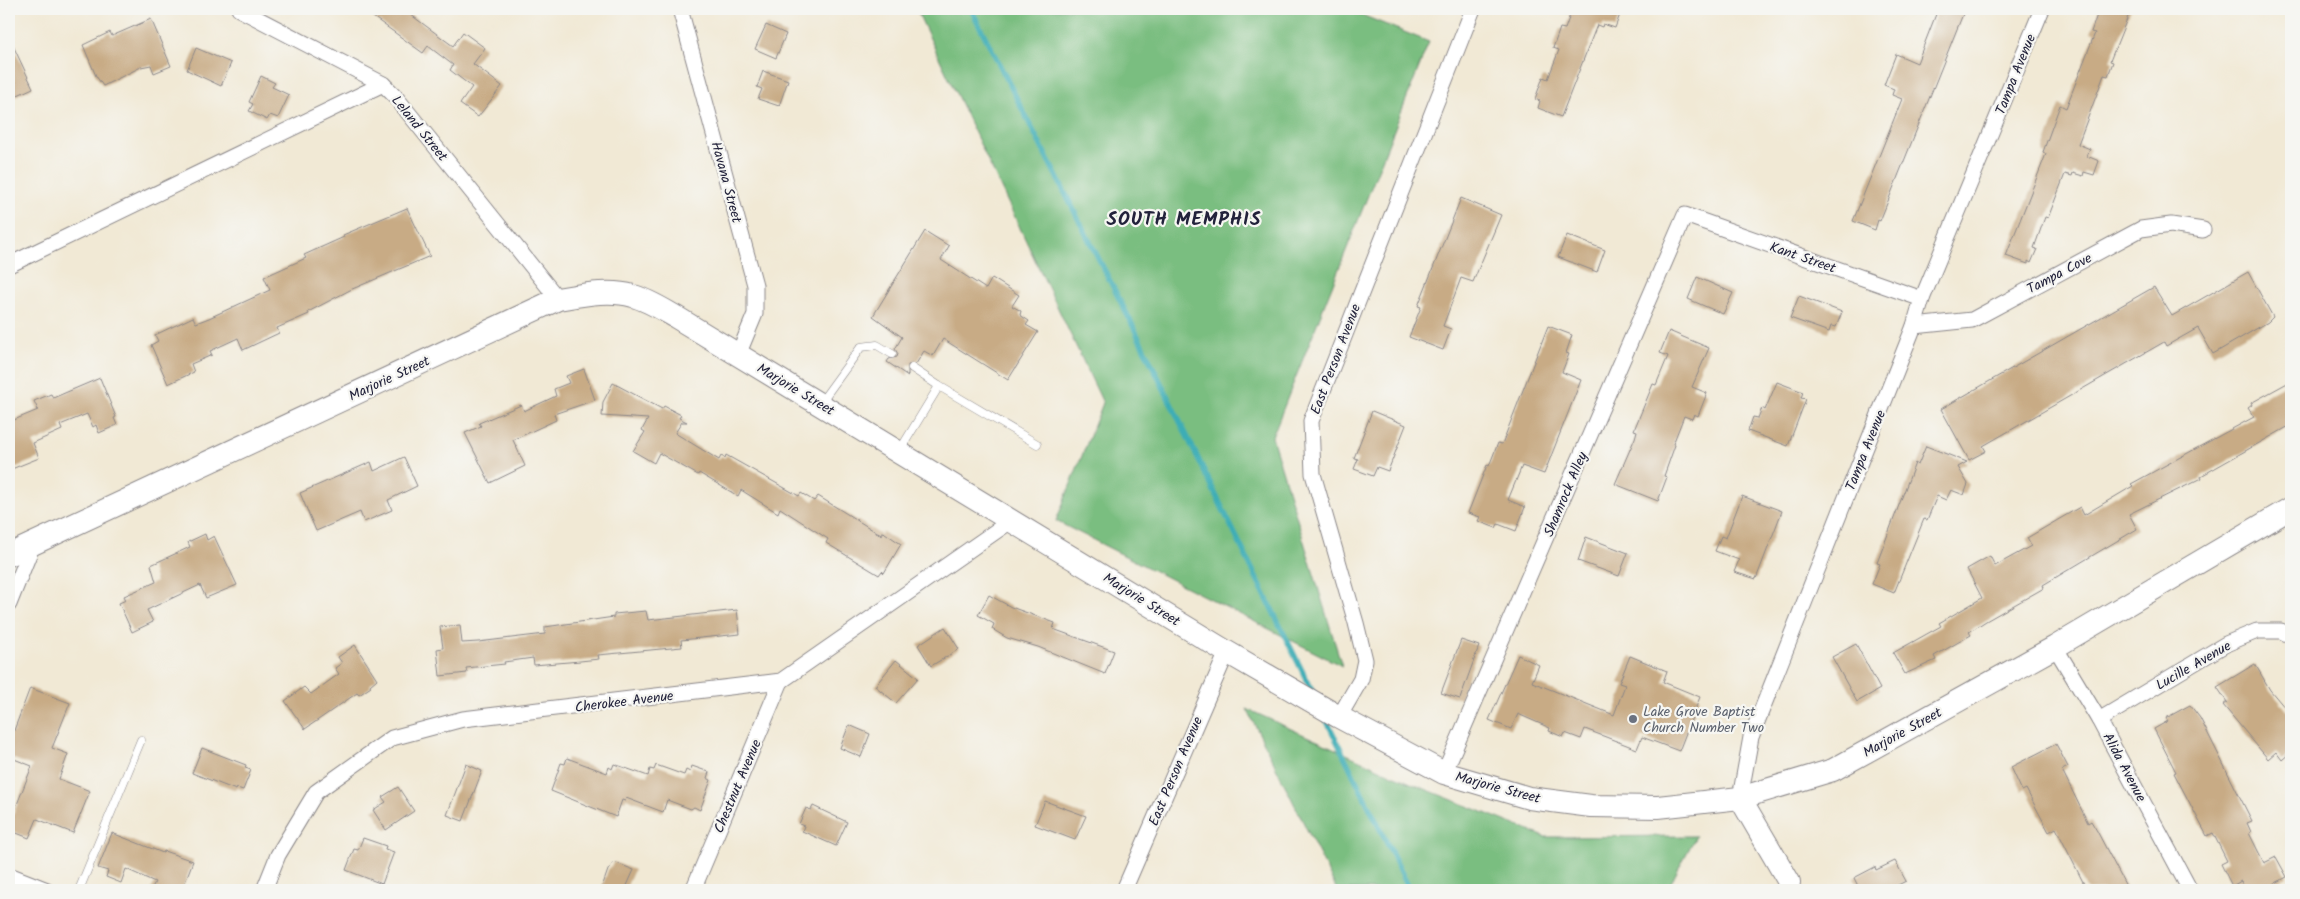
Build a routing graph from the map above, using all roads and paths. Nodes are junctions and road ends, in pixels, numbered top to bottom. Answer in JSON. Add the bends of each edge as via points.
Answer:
{"nodes":[{"id":1,"x":239,"y":9,"type":"edge"},
{"id":2,"x":680,"y":9,"type":"edge"},
{"id":3,"x":1473,"y":9,"type":"edge"},
{"id":4,"x":2042,"y":9,"type":"edge"},
{"id":5,"x":383,"y":84,"type":"junction"},
{"id":6,"x":1685,"y":215,"type":"joint"},
{"id":7,"x":2203,"y":230,"type":"dead end"},
{"id":8,"x":9,"y":265,"type":"edge"},
{"id":9,"x":558,"y":299,"type":"junction"},
{"id":10,"x":1922,"y":299,"type":"junction"},
{"id":11,"x":1914,"y":326,"type":"junction"},
{"id":12,"x":738,"y":354,"type":"junction"},
{"id":13,"x":892,"y":354,"type":"dead end"},
{"id":14,"x":912,"y":368,"type":"dead end"},
{"id":15,"x":939,"y":386,"type":"junction"},
{"id":16,"x":820,"y":404,"type":"junction"},
{"id":17,"x":1037,"y":444,"type":"dead end"},
{"id":18,"x":899,"y":452,"type":"junction"},
{"id":19,"x":2291,"y":508,"type":"edge"},
{"id":20,"x":1012,"y":520,"type":"junction"},
{"id":21,"x":33,"y":544,"type":"junction"},
{"id":22,"x":9,"y":554,"type":"edge"},
{"id":23,"x":9,"y":604,"type":"edge"},
{"id":24,"x":2291,"y":636,"type":"edge"},
{"id":25,"x":2055,"y":647,"type":"junction"},
{"id":26,"x":1227,"y":652,"type":"junction"},
{"id":27,"x":781,"y":681,"type":"junction"},
{"id":28,"x":1339,"y":717,"type":"junction"},
{"id":29,"x":2099,"y":720,"type":"junction"},
{"id":30,"x":141,"y":740,"type":"dead end"},
{"id":31,"x":1444,"y":773,"type":"junction"},
{"id":32,"x":1740,"y":798,"type":"junction"},
{"id":33,"x":9,"y":875,"type":"edge"},
{"id":34,"x":47,"y":890,"type":"edge"},
{"id":35,"x":79,"y":890,"type":"edge"},
{"id":36,"x":264,"y":890,"type":"edge"},
{"id":37,"x":692,"y":890,"type":"edge"},
{"id":38,"x":1124,"y":890,"type":"edge"},
{"id":39,"x":1788,"y":890,"type":"edge"},
{"id":40,"x":2190,"y":890,"type":"edge"}],
"edges":[{"from":1,"to":5,"type":"street","name":"Leland Street"},
{"from":2,"to":12,"type":"street","name":"Havana Street","via":[[754,285],[755,314]]},
{"from":3,"to":28,"type":"street","name":"East Person Avenue","via":[[1311,421],[1313,474],[1365,660],[1361,679]]},
{"from":4,"to":10,"type":"street","name":"Tampa Avenue"},
{"from":5,"to":8,"type":"street"},
{"from":5,"to":9,"type":"street","name":"Leland Street"},
{"from":6,"to":10,"type":"street","name":"Kant Street"},
{"from":6,"to":31,"type":"street","name":"Shamrock Alley"},
{"from":7,"to":11,"type":"street","name":"Tampa Cove","via":[[2171,225],[2141,229],[1972,320]]},
{"from":9,"to":12,"type":"street","name":"Marjorie Street","via":[[588,294],[632,295]]},
{"from":9,"to":21,"type":"street","name":"Marjorie Street"},
{"from":10,"to":11,"type":"street","name":"Tampa Avenue"},
{"from":11,"to":32,"type":"street","name":"Tampa Avenue","via":[[1751,737]]},
{"from":12,"to":16,"type":"street","name":"Marjorie Street"},
{"from":13,"to":16,"type":"lane","via":[[877,345],[861,347]]},
{"from":14,"to":15,"type":"lane"},
{"from":15,"to":17,"type":"lane"},
{"from":15,"to":18,"type":"lane"},
{"from":16,"to":18,"type":"street","name":"Marjorie Street"},
{"from":18,"to":20,"type":"street","name":"Marjorie Street"},
{"from":19,"to":25,"type":"street","name":"Marjorie Street"},
{"from":20,"to":26,"type":"street","name":"Marjorie Street"},
{"from":20,"to":27,"type":"street","name":"Cherokee Avenue"},
{"from":21,"to":22,"type":"street","name":"Marjorie Street"},
{"from":21,"to":23,"type":"street"},
{"from":24,"to":29,"type":"street","name":"Lucille Avenue","via":[[2281,631],[2257,631],[2241,637]]},
{"from":25,"to":29,"type":"street","name":"Alida Avenue"},
{"from":25,"to":32,"type":"street","name":"Marjorie Street","via":[[1834,770]]},
{"from":26,"to":28,"type":"street","name":"Marjorie Street"},
{"from":26,"to":38,"type":"street","name":"East Person Avenue"},
{"from":27,"to":36,"type":"street","name":"Cherokee Avenue","via":[[463,719],[392,738],[316,792],[278,855]]},
{"from":27,"to":37,"type":"street","name":"Chestnut Avenue"},
{"from":28,"to":31,"type":"street","name":"Marjorie Street"},
{"from":29,"to":40,"type":"street","name":"Alida Avenue"},
{"from":30,"to":35,"type":"lane"},
{"from":31,"to":32,"type":"street","name":"Marjorie Street","via":[[1529,798],[1591,806],[1658,807]]},
{"from":32,"to":39,"type":"street","via":[[1789,882]]},
{"from":33,"to":34,"type":"street"}]}
